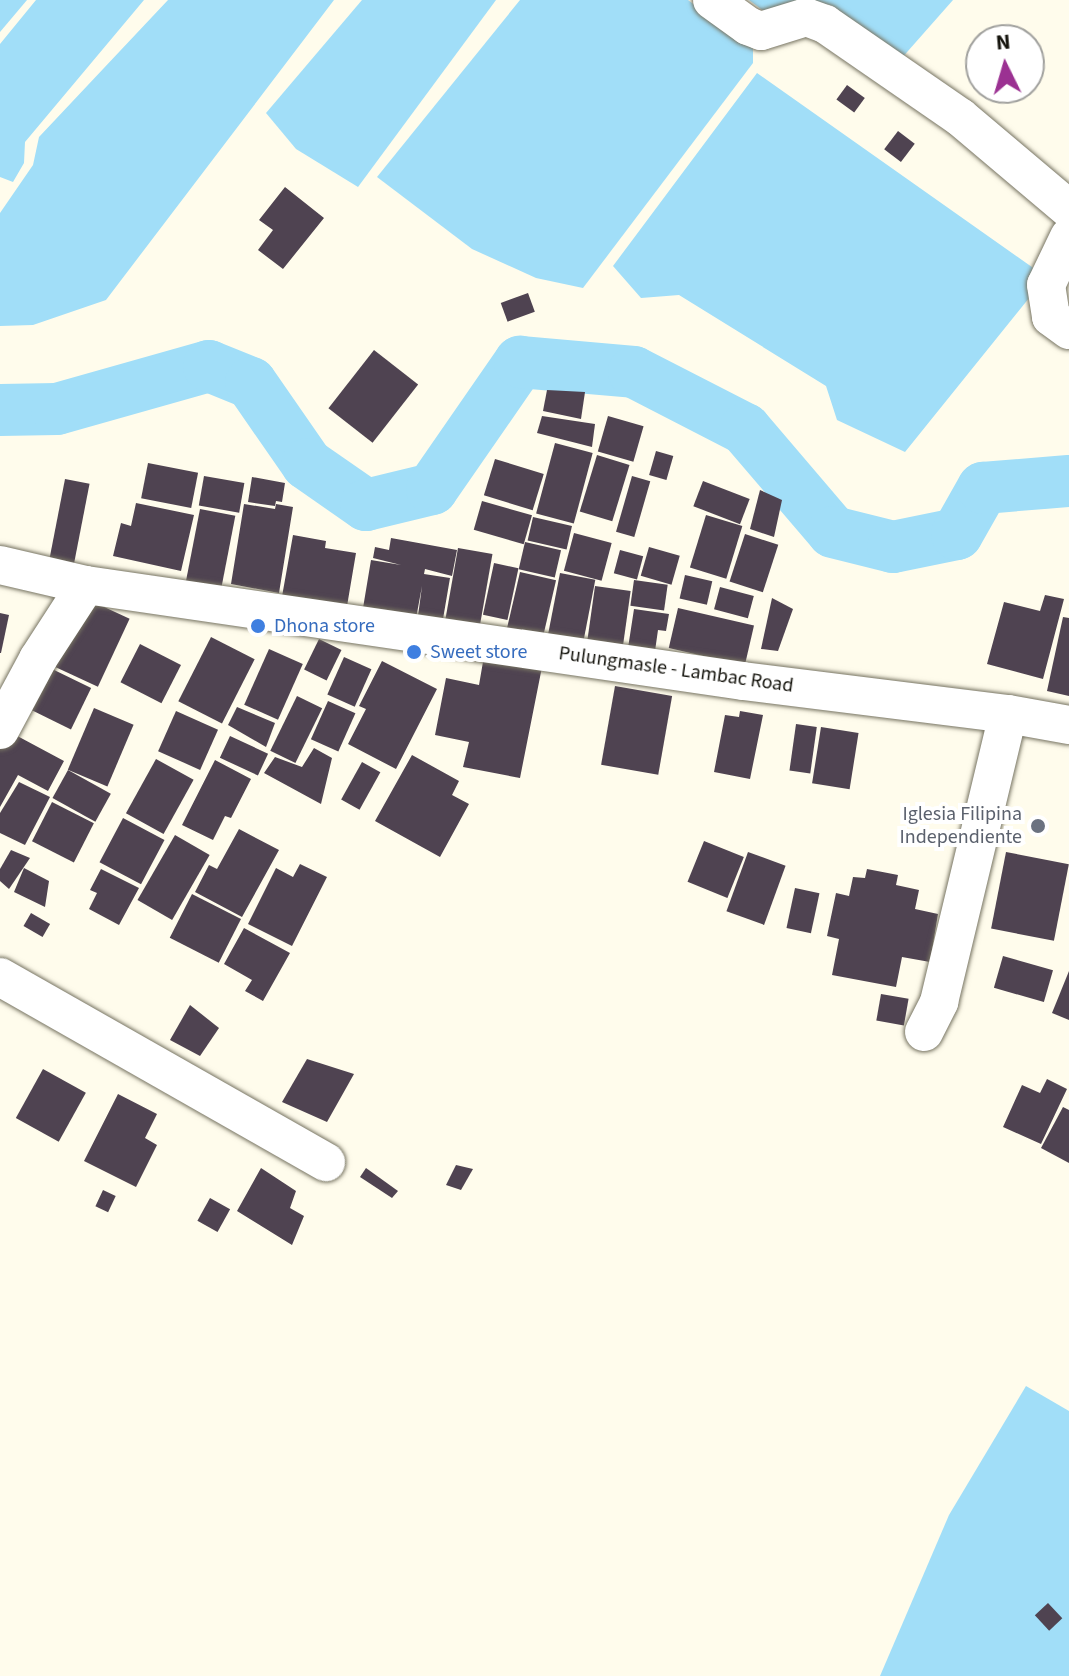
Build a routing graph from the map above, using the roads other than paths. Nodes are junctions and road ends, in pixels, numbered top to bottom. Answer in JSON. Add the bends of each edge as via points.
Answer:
{"nodes":[{"id":1,"x":712,"y":0,"type":"edge"},
{"id":2,"x":1069,"y":209,"type":"edge"},
{"id":3,"x":1069,"y":237,"type":"edge"},
{"id":4,"x":1069,"y":330,"type":"edge"},
{"id":5,"x":0,"y":565,"type":"edge"},
{"id":6,"x":86,"y":585,"type":"junction"},
{"id":7,"x":1008,"y":714,"type":"junction"},
{"id":8,"x":1069,"y":725,"type":"edge"},
{"id":9,"x":0,"y":730,"type":"edge"},
{"id":10,"x":0,"y":977,"type":"edge"},
{"id":11,"x":924,"y":1032,"type":"dead end"},
{"id":12,"x":326,"y":1162,"type":"dead end"}],
"edges":[{"from":1,"to":2,"type":"street","via":[[761,31],[806,17],[825,24],[960,117]]},
{"from":3,"to":4,"type":"street","via":[[1046,285],[1046,301],[1051,317]]},
{"from":5,"to":6,"type":"street","name":"Pulungmasle - Lambac Road"},
{"from":6,"to":7,"type":"street","name":"Pulungmasle - Lambac Road"},
{"from":6,"to":9,"type":"street"},
{"from":7,"to":8,"type":"street","name":"Pulungmasle - Lambac Road"},
{"from":7,"to":11,"type":"street","via":[[939,1002]]},
{"from":10,"to":12,"type":"street"}]}
